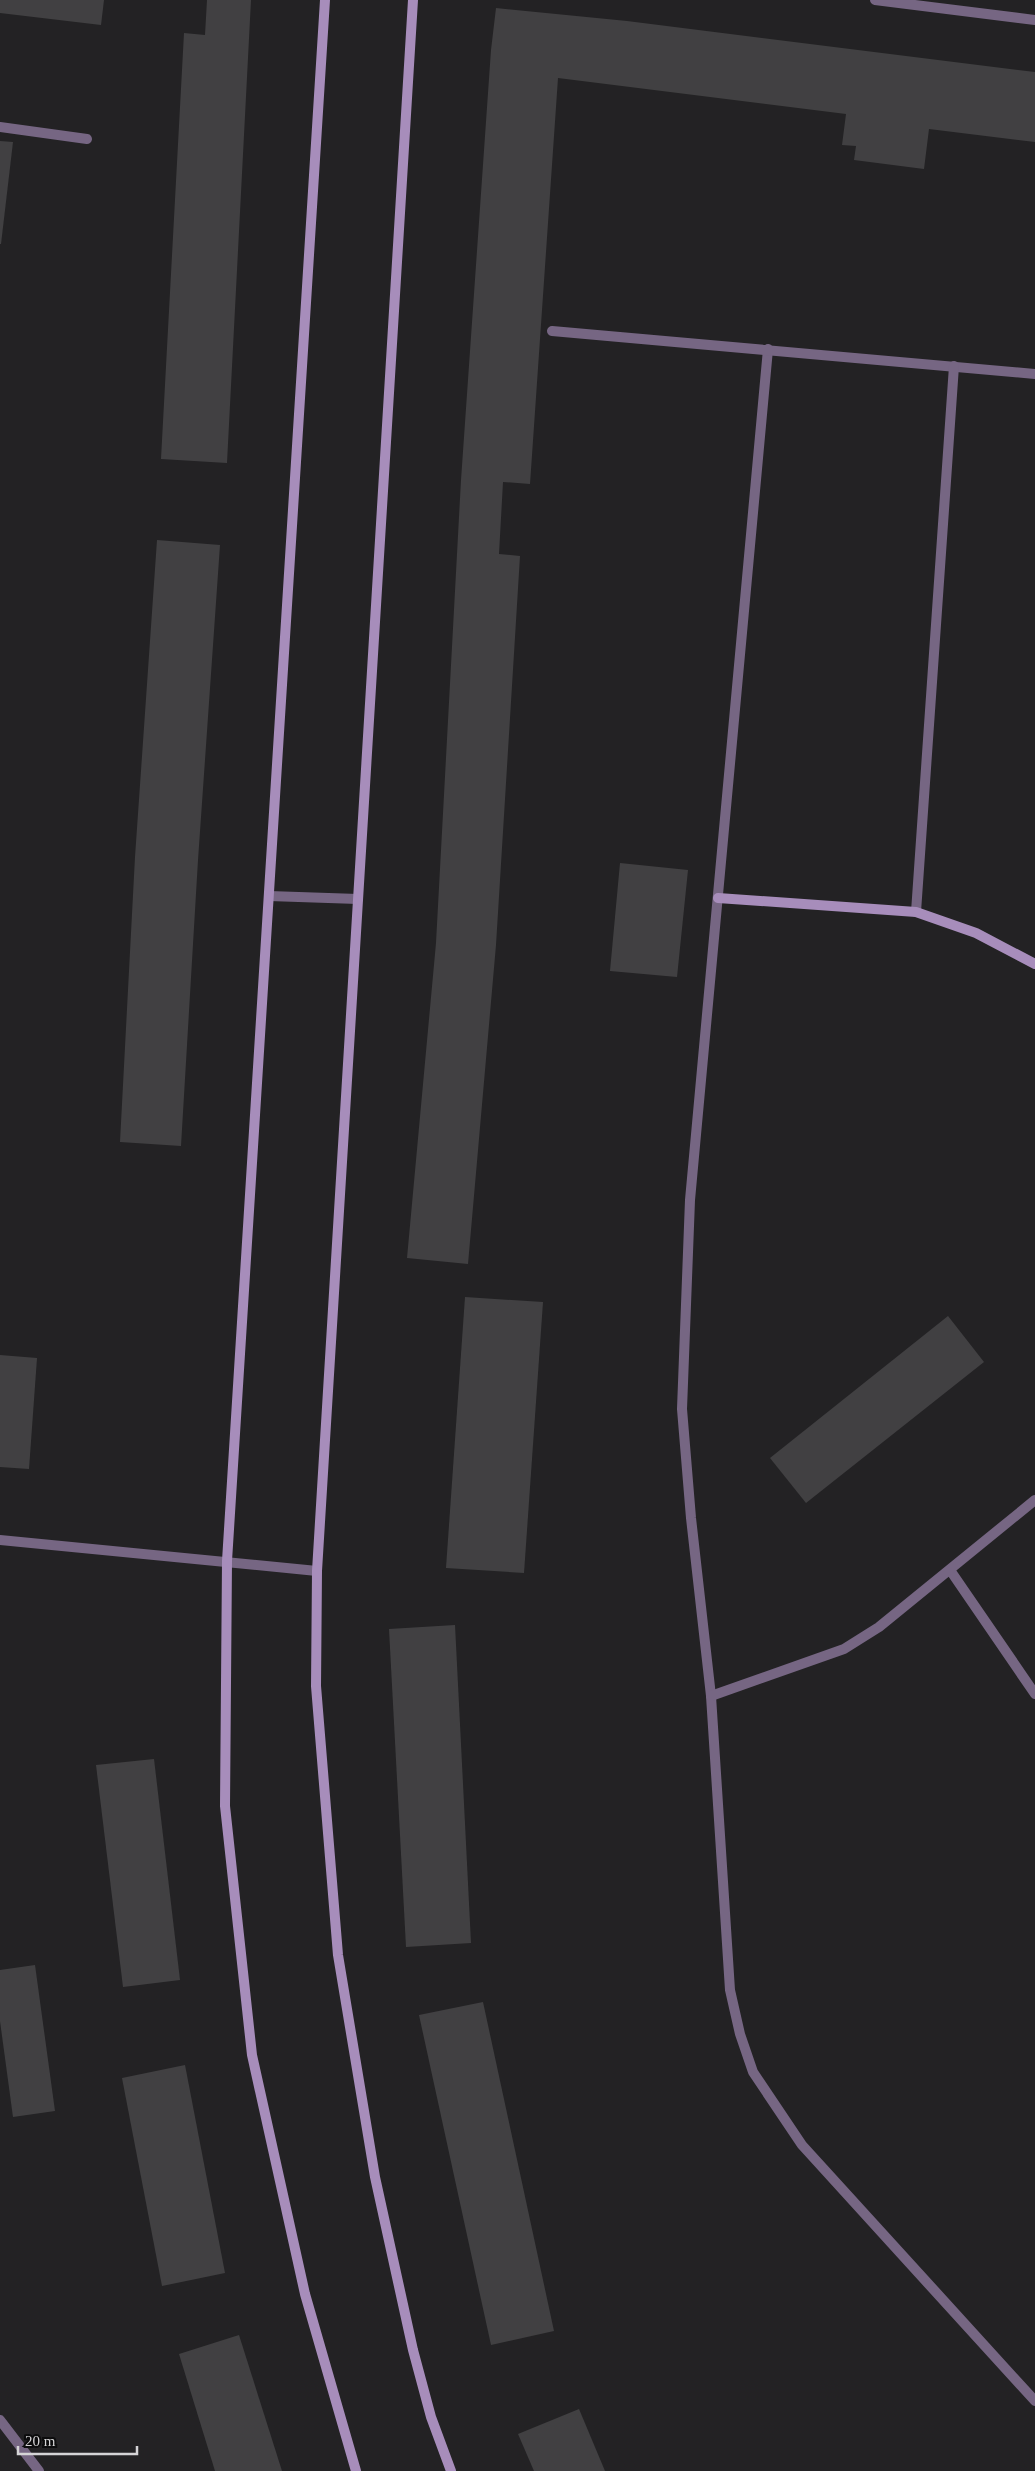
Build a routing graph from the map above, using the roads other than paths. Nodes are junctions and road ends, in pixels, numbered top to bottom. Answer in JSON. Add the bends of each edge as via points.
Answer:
{"nodes":[{"id":1,"x":325,"y":0,"type":"edge"},
{"id":2,"x":413,"y":0,"type":"edge"},
{"id":3,"x":875,"y":0,"type":"edge"},
{"id":4,"x":1035,"y":20,"type":"edge"},
{"id":5,"x":0,"y":127,"type":"edge"},
{"id":6,"x":87,"y":138,"type":"dead end"},
{"id":7,"x":552,"y":331,"type":"dead end"},
{"id":8,"x":768,"y":349,"type":"junction"},
{"id":9,"x":954,"y":366,"type":"junction"},
{"id":10,"x":1035,"y":374,"type":"edge"},
{"id":11,"x":269,"y":896,"type":"junction"},
{"id":12,"x":718,"y":898,"type":"junction"},
{"id":13,"x":358,"y":899,"type":"junction"},
{"id":14,"x":916,"y":912,"type":"junction"},
{"id":15,"x":1035,"y":964,"type":"edge"},
{"id":16,"x":1035,"y":1500,"type":"edge"},
{"id":17,"x":0,"y":1540,"type":"edge"},
{"id":18,"x":227,"y":1561,"type":"junction"},
{"id":19,"x":950,"y":1570,"type":"junction"},
{"id":20,"x":317,"y":1571,"type":"junction"},
{"id":21,"x":1035,"y":1694,"type":"edge"},
{"id":22,"x":711,"y":1696,"type":"junction"},
{"id":23,"x":1035,"y":2401,"type":"edge"},
{"id":24,"x":0,"y":2420,"type":"edge"},
{"id":25,"x":39,"y":2471,"type":"edge"},
{"id":26,"x":356,"y":2471,"type":"edge"},
{"id":27,"x":451,"y":2471,"type":"edge"}],
"edges":[{"from":1,"to":11,"type":"main road"},
{"from":2,"to":13,"type":"main road"},
{"from":3,"to":4,"type":"street"},
{"from":5,"to":6,"type":"street"},
{"from":7,"to":8,"type":"street"},
{"from":8,"to":9,"type":"street"},
{"from":8,"to":12,"type":"street"},
{"from":9,"to":10,"type":"street"},
{"from":9,"to":14,"type":"street"},
{"from":11,"to":13,"type":"street"},
{"from":11,"to":18,"type":"main road"},
{"from":12,"to":14,"type":"main road"},
{"from":12,"to":22,"type":"street","via":[[690,1200],[682,1409]]},
{"from":13,"to":20,"type":"main road"},
{"from":14,"to":15,"type":"main road","via":[[976,933]]},
{"from":16,"to":19,"type":"street"},
{"from":17,"to":18,"type":"street"},
{"from":18,"to":20,"type":"street"},
{"from":18,"to":26,"type":"main road","via":[[225,1806],[252,2055],[305,2294]]},
{"from":19,"to":21,"type":"street"},
{"from":19,"to":22,"type":"street","via":[[878,1627],[844,1649]]},
{"from":20,"to":27,"type":"main road","via":[[316,1686],[338,1955],[375,2177],[413,2350],[431,2416]]},
{"from":22,"to":23,"type":"street","via":[[730,1990],[752,2072],[802,2145]]},
{"from":24,"to":25,"type":"street"}]}
